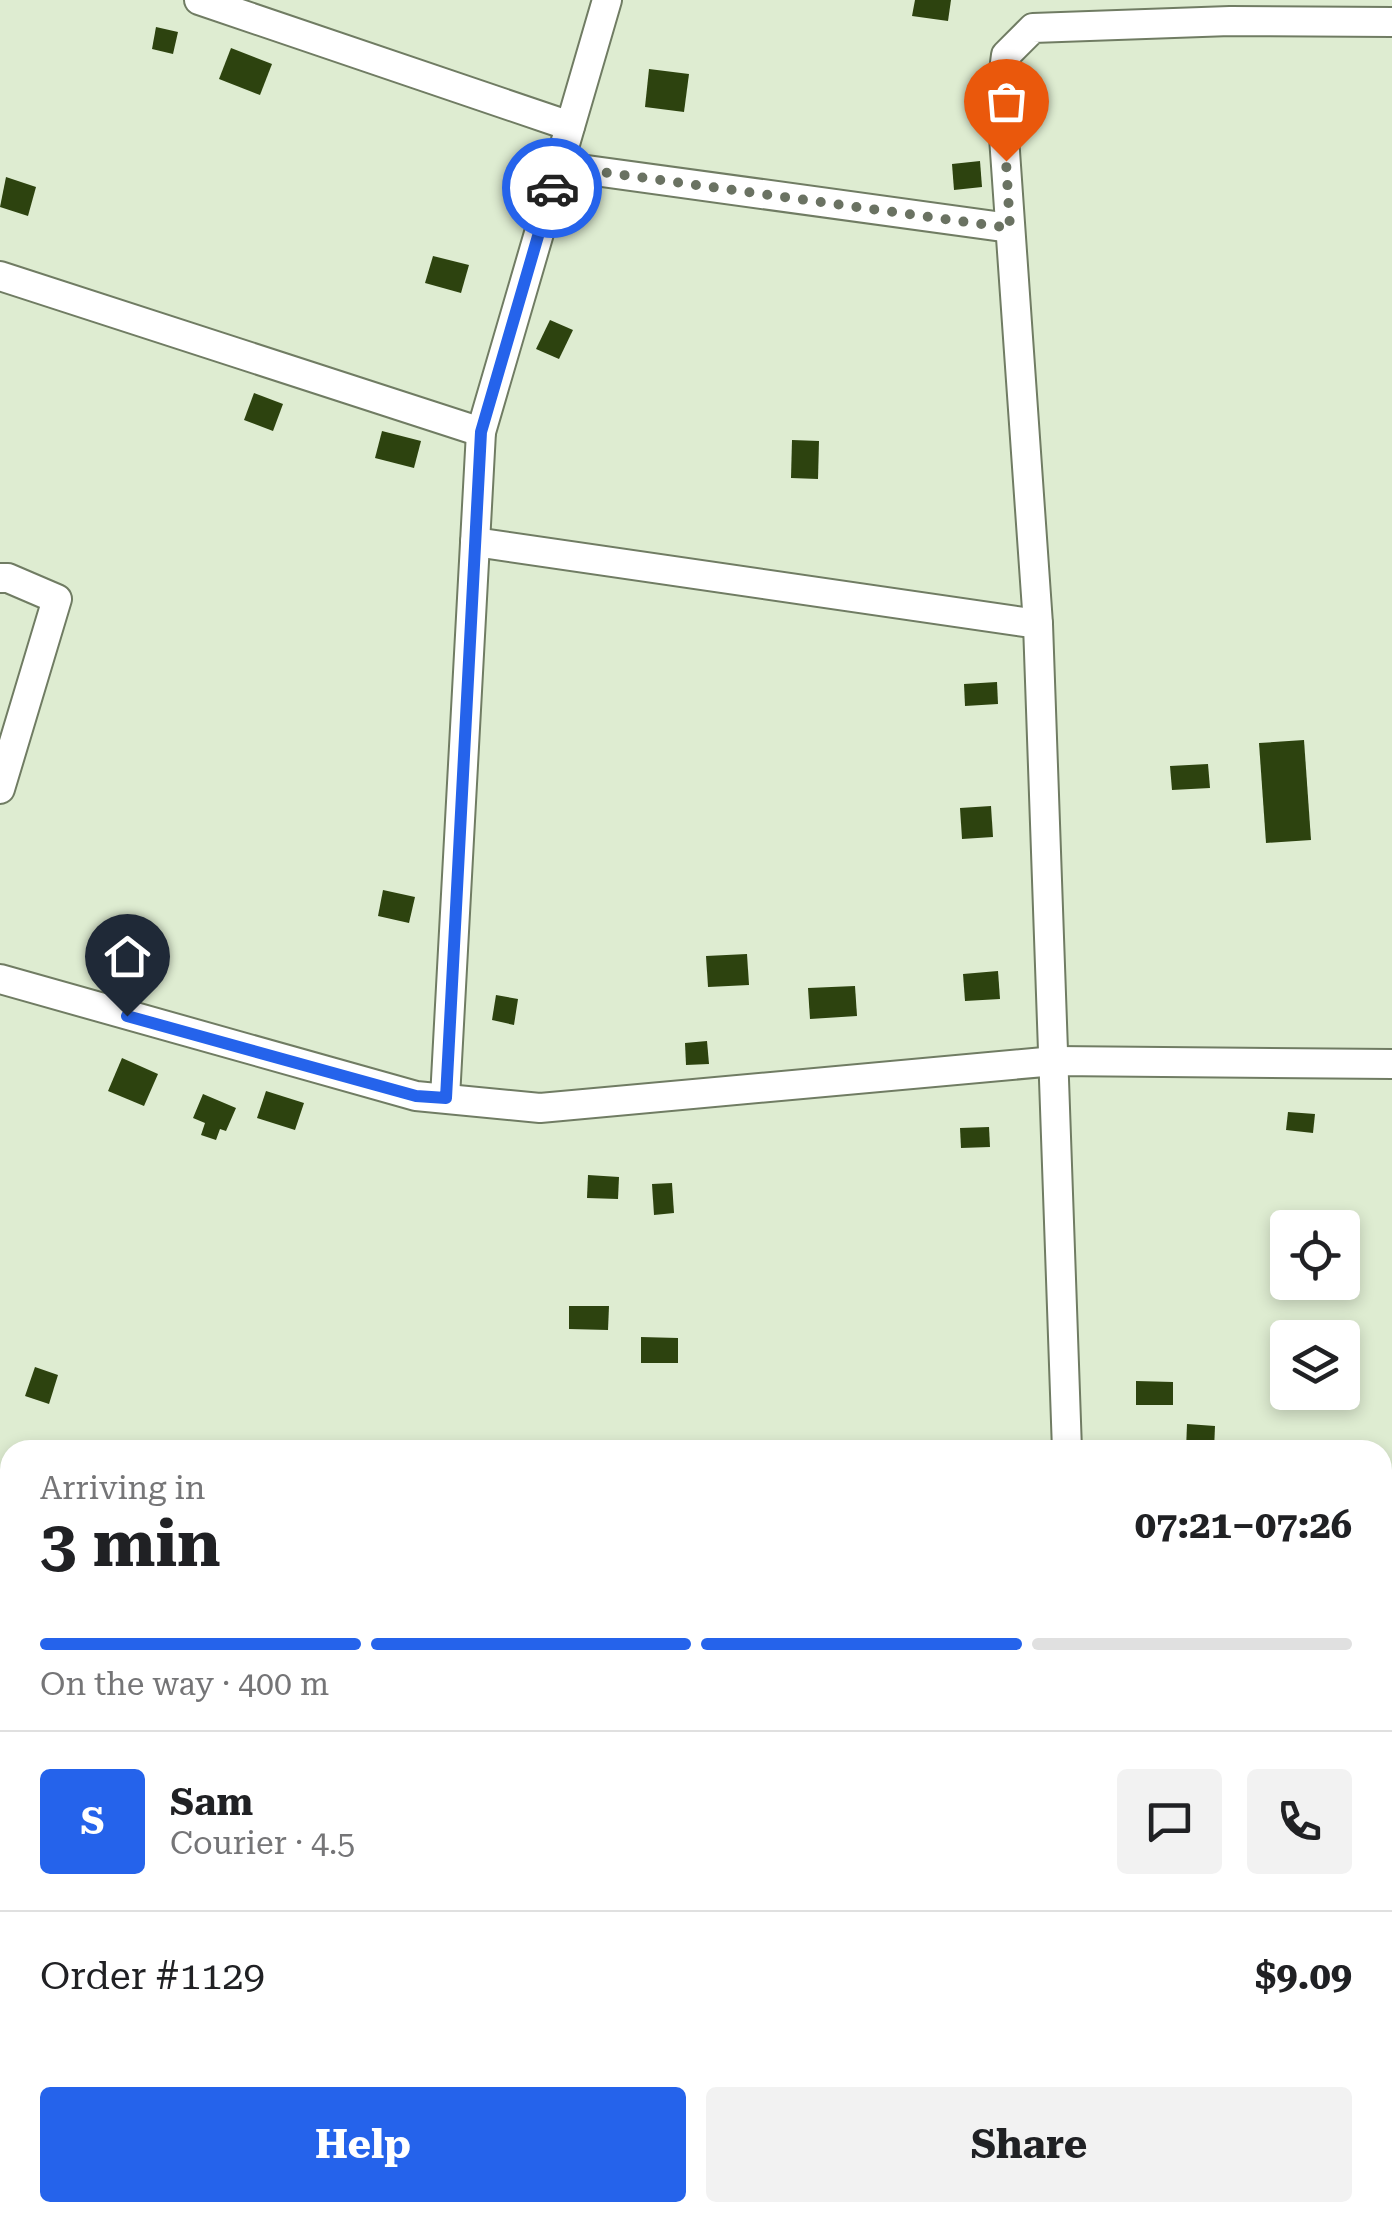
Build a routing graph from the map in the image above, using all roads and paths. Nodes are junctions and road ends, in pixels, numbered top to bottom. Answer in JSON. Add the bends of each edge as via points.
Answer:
{"nodes":[{"id":1,"x":199,"y":0,"type":"edge"},
{"id":2,"x":606,"y":0,"type":"edge"},
{"id":3,"x":1392,"y":22,"type":"edge"},
{"id":4,"x":570,"y":126,"type":"junction"},
{"id":5,"x":558,"y":166,"type":"junction"},
{"id":6,"x":1010,"y":228,"type":"junction"},
{"id":7,"x":0,"y":276,"type":"edge"},
{"id":8,"x":481,"y":432,"type":"junction"},
{"id":9,"x":475,"y":542,"type":"junction"},
{"id":10,"x":0,"y":578,"type":"edge"},
{"id":11,"x":1038,"y":624,"type":"junction"},
{"id":12,"x":0,"y":790,"type":"edge"},
{"id":13,"x":0,"y":979,"type":"edge"},
{"id":14,"x":1056,"y":1061,"type":"junction"},
{"id":15,"x":1392,"y":1064,"type":"edge"},
{"id":16,"x":446,"y":1098,"type":"junction"},
{"id":17,"x":1067,"y":1440,"type":"edge"}],
"edges":[{"from":1,"to":4,"type":"street"},
{"from":2,"to":4,"type":"street"},
{"from":3,"to":6,"type":"street","via":[[1033,28],[1006,55],[1000,94]]},
{"from":4,"to":5,"type":"street"},
{"from":5,"to":6,"type":"street"},
{"from":5,"to":8,"type":"street"},
{"from":6,"to":11,"type":"street"},
{"from":7,"to":8,"type":"street"},
{"from":8,"to":9,"type":"street"},
{"from":9,"to":11,"type":"street"},
{"from":9,"to":16,"type":"street"},
{"from":10,"to":12,"type":"street","via":[[57,600]]},
{"from":11,"to":14,"type":"street"},
{"from":13,"to":16,"type":"street","via":[[416,1096]]},
{"from":14,"to":15,"type":"street"},
{"from":14,"to":16,"type":"street","via":[[540,1108]]},
{"from":14,"to":17,"type":"street"}]}
